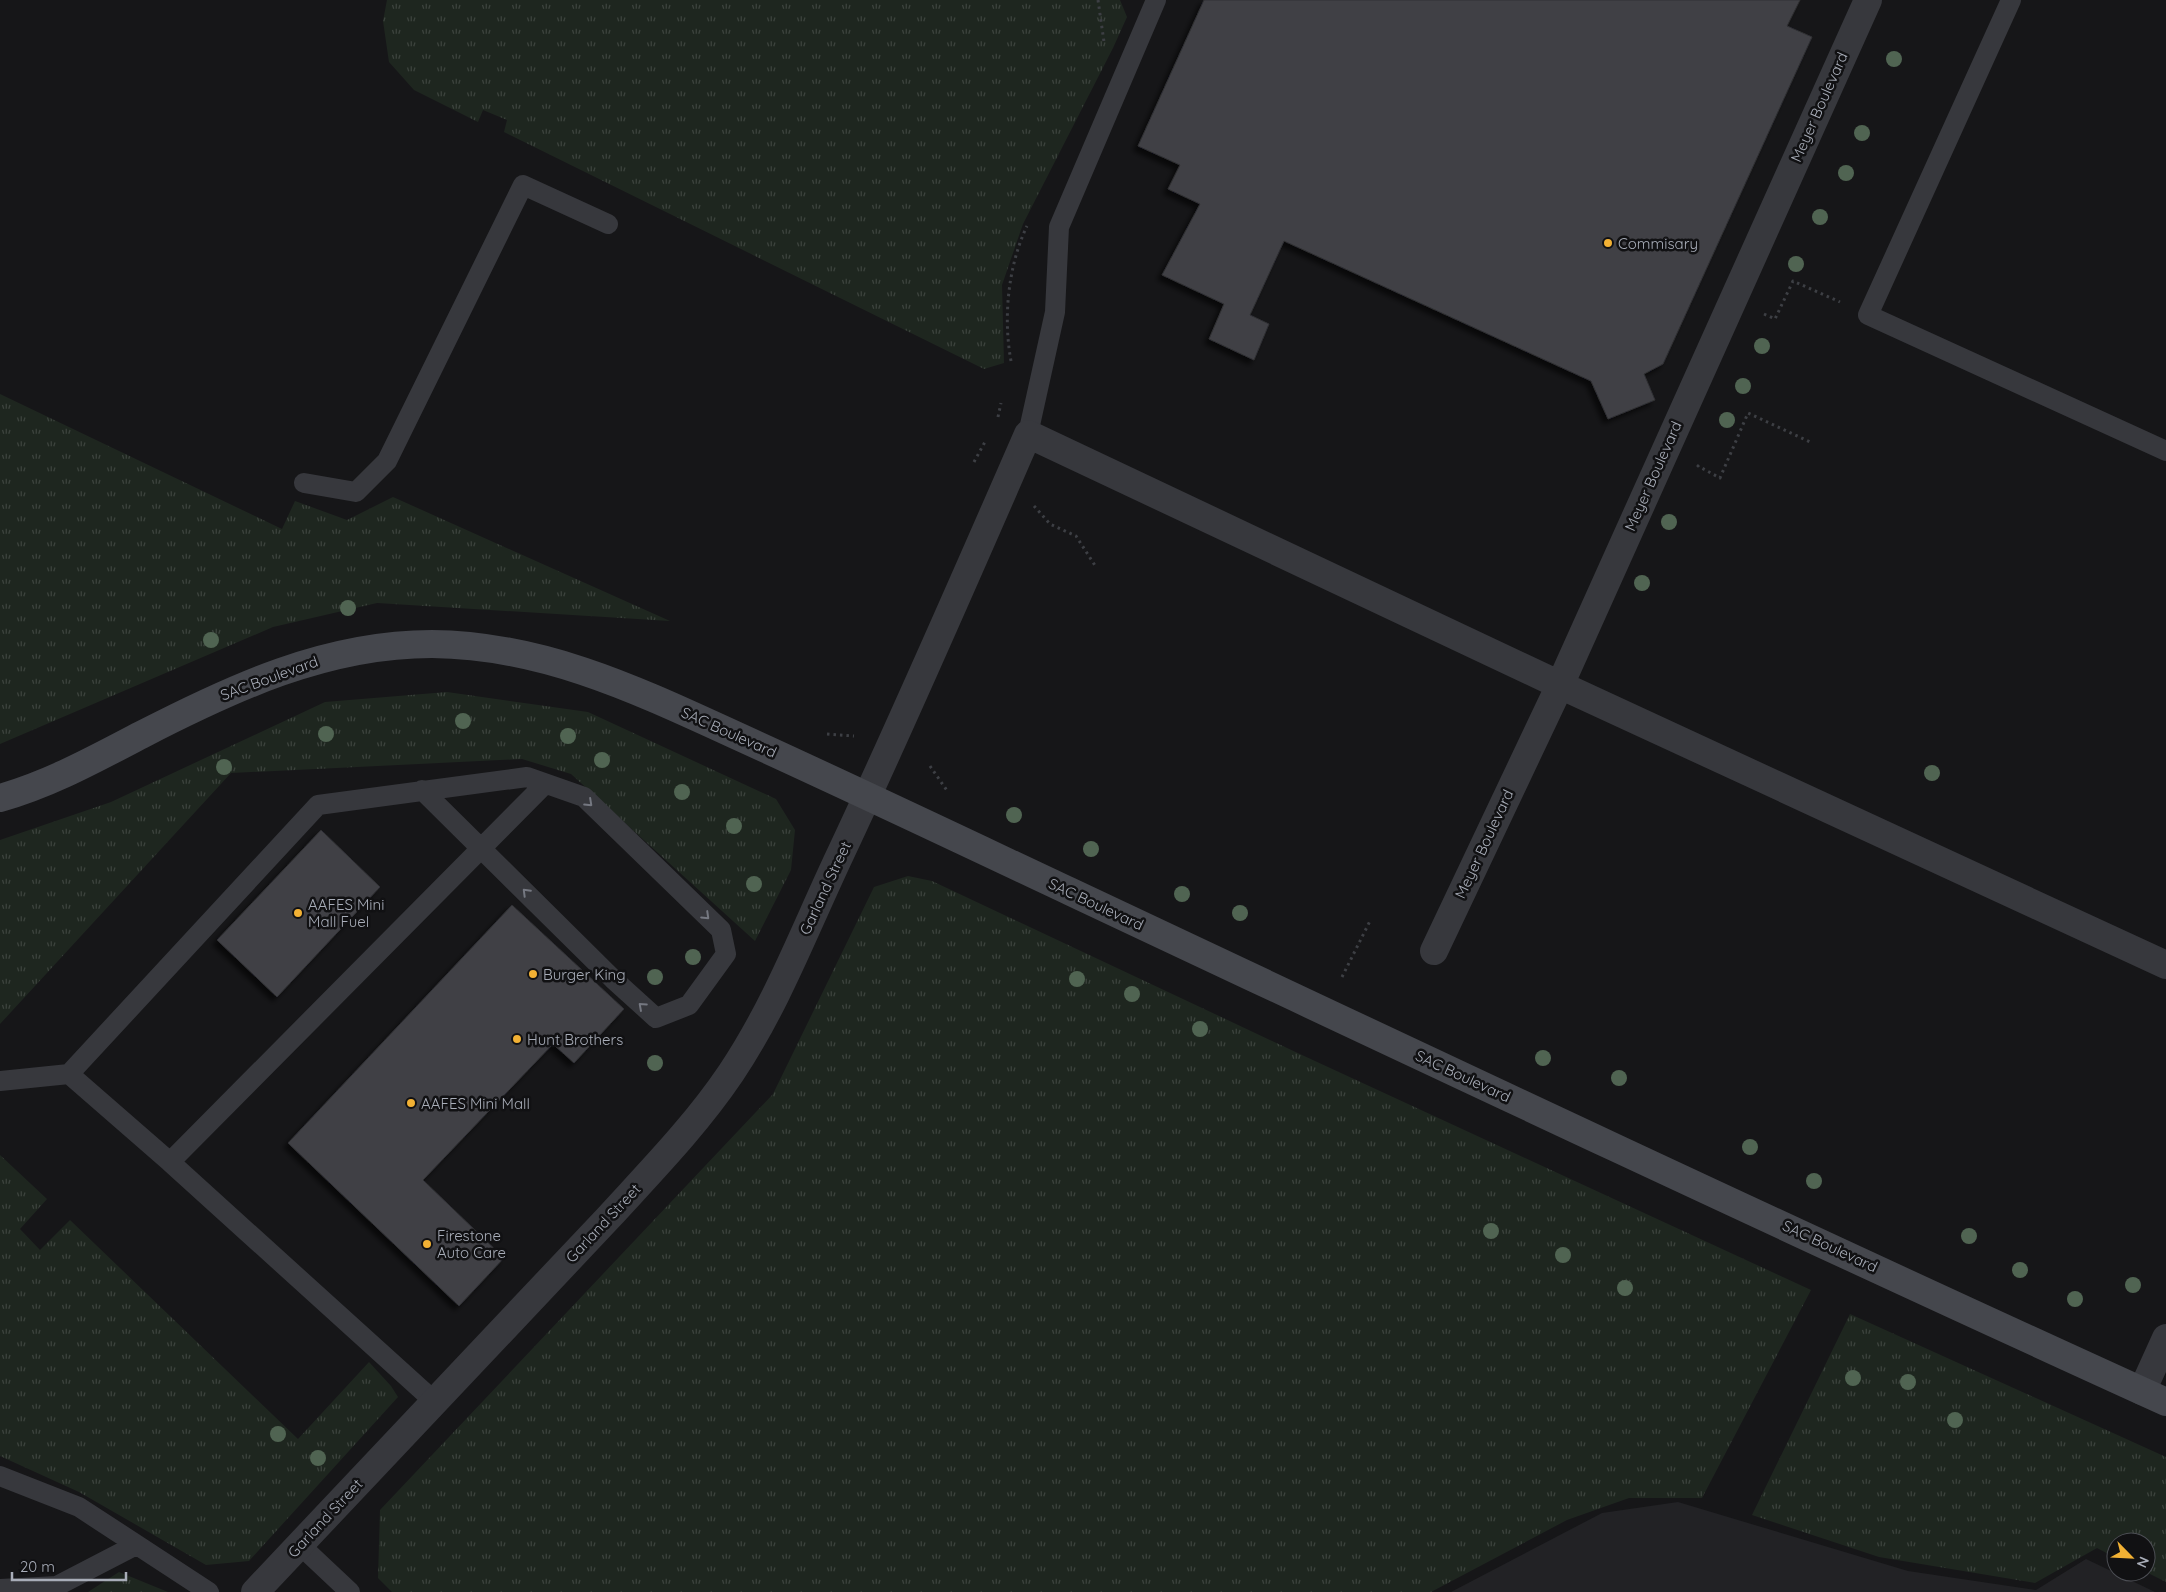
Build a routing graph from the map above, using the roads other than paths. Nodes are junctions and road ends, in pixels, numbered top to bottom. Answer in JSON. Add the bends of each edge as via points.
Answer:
{"nodes":[{"id":1,"x":1156,"y":0,"type":"edge"},
{"id":2,"x":1868,"y":0,"type":"edge"},
{"id":3,"x":2011,"y":0,"type":"edge"},
{"id":4,"x":608,"y":224,"type":"dead end"},
{"id":5,"x":1028,"y":434,"type":"junction"},
{"id":6,"x":2166,"y":451,"type":"edge"},
{"id":7,"x":304,"y":483,"type":"dead end"},
{"id":8,"x":1560,"y":685,"type":"junction"},
{"id":9,"x":545,"y":784,"type":"junction"},
{"id":10,"x":422,"y":790,"type":"junction"},
{"id":11,"x":869,"y":796,"type":"junction"},
{"id":12,"x":0,"y":798,"type":"edge"},
{"id":13,"x":481,"y":848,"type":"junction"},
{"id":14,"x":1434,"y":951,"type":"dead end"},
{"id":15,"x":2166,"y":965,"type":"edge"},
{"id":16,"x":68,"y":1074,"type":"junction"},
{"id":17,"x":0,"y":1081,"type":"edge"},
{"id":18,"x":170,"y":1162,"type":"junction"},
{"id":19,"x":2166,"y":1338,"type":"edge"},
{"id":20,"x":2142,"y":1391,"type":"junction"},
{"id":21,"x":435,"y":1402,"type":"junction"},
{"id":22,"x":2166,"y":1402,"type":"edge"},
{"id":23,"x":0,"y":1476,"type":"edge"},
{"id":24,"x":136,"y":1545,"type":"junction"},
{"id":25,"x":300,"y":1545,"type":"junction"},
{"id":26,"x":0,"y":1589,"type":"edge"},
{"id":27,"x":209,"y":1592,"type":"edge"},
{"id":28,"x":255,"y":1592,"type":"edge"},
{"id":29,"x":350,"y":1592,"type":"edge"}],
"edges":[{"from":1,"to":5,"type":"lane","via":[[1059,228],[1055,312]]},
{"from":2,"to":8,"type":"street","name":"Meyer Boulevard"},
{"from":3,"to":6,"type":"lane","via":[[1868,315]]},
{"from":4,"to":7,"type":"lane","via":[[523,185],[387,461],[356,492]]},
{"from":5,"to":8,"type":"street"},
{"from":5,"to":11,"type":"street","name":"Garland Street"},
{"from":8,"to":14,"type":"street","name":"Meyer Boulevard"},
{"from":8,"to":15,"type":"street"},
{"from":9,"to":10,"type":"lane","via":[[527,778]]},
{"from":9,"to":13,"type":"lane"},
{"from":9,"to":13,"type":"lane","one_way":true,"via":[[584,797],[720,930],[726,954],[689,1005],[656,1018]]},
{"from":10,"to":13,"type":"lane"},
{"from":10,"to":16,"type":"lane","via":[[318,804]]},
{"from":11,"to":12,"type":"street","name":"SAC Boulevard","via":[[588,671],[533,655],[429,644],[328,656],[273,673],[210,700],[76,769]]},
{"from":11,"to":20,"type":"street","name":"SAC Boulevard","via":[[1327,1013]]},
{"from":11,"to":21,"type":"street","name":"Garland Street","via":[[786,972],[730,1074],[663,1157]]},
{"from":13,"to":18,"type":"lane"},
{"from":16,"to":17,"type":"lane"},
{"from":16,"to":18,"type":"lane"},
{"from":18,"to":21,"type":"lane"},
{"from":19,"to":20,"type":"street"},
{"from":20,"to":22,"type":"street","name":"SAC Boulevard"},
{"from":21,"to":25,"type":"street","name":"Garland Street"},
{"from":23,"to":24,"type":"lane","via":[[79,1507]]},
{"from":24,"to":26,"type":"lane","via":[[56,1586]]},
{"from":24,"to":27,"type":"lane"},
{"from":25,"to":28,"type":"street","name":"Garland Street"},
{"from":25,"to":29,"type":"lane"}]}
